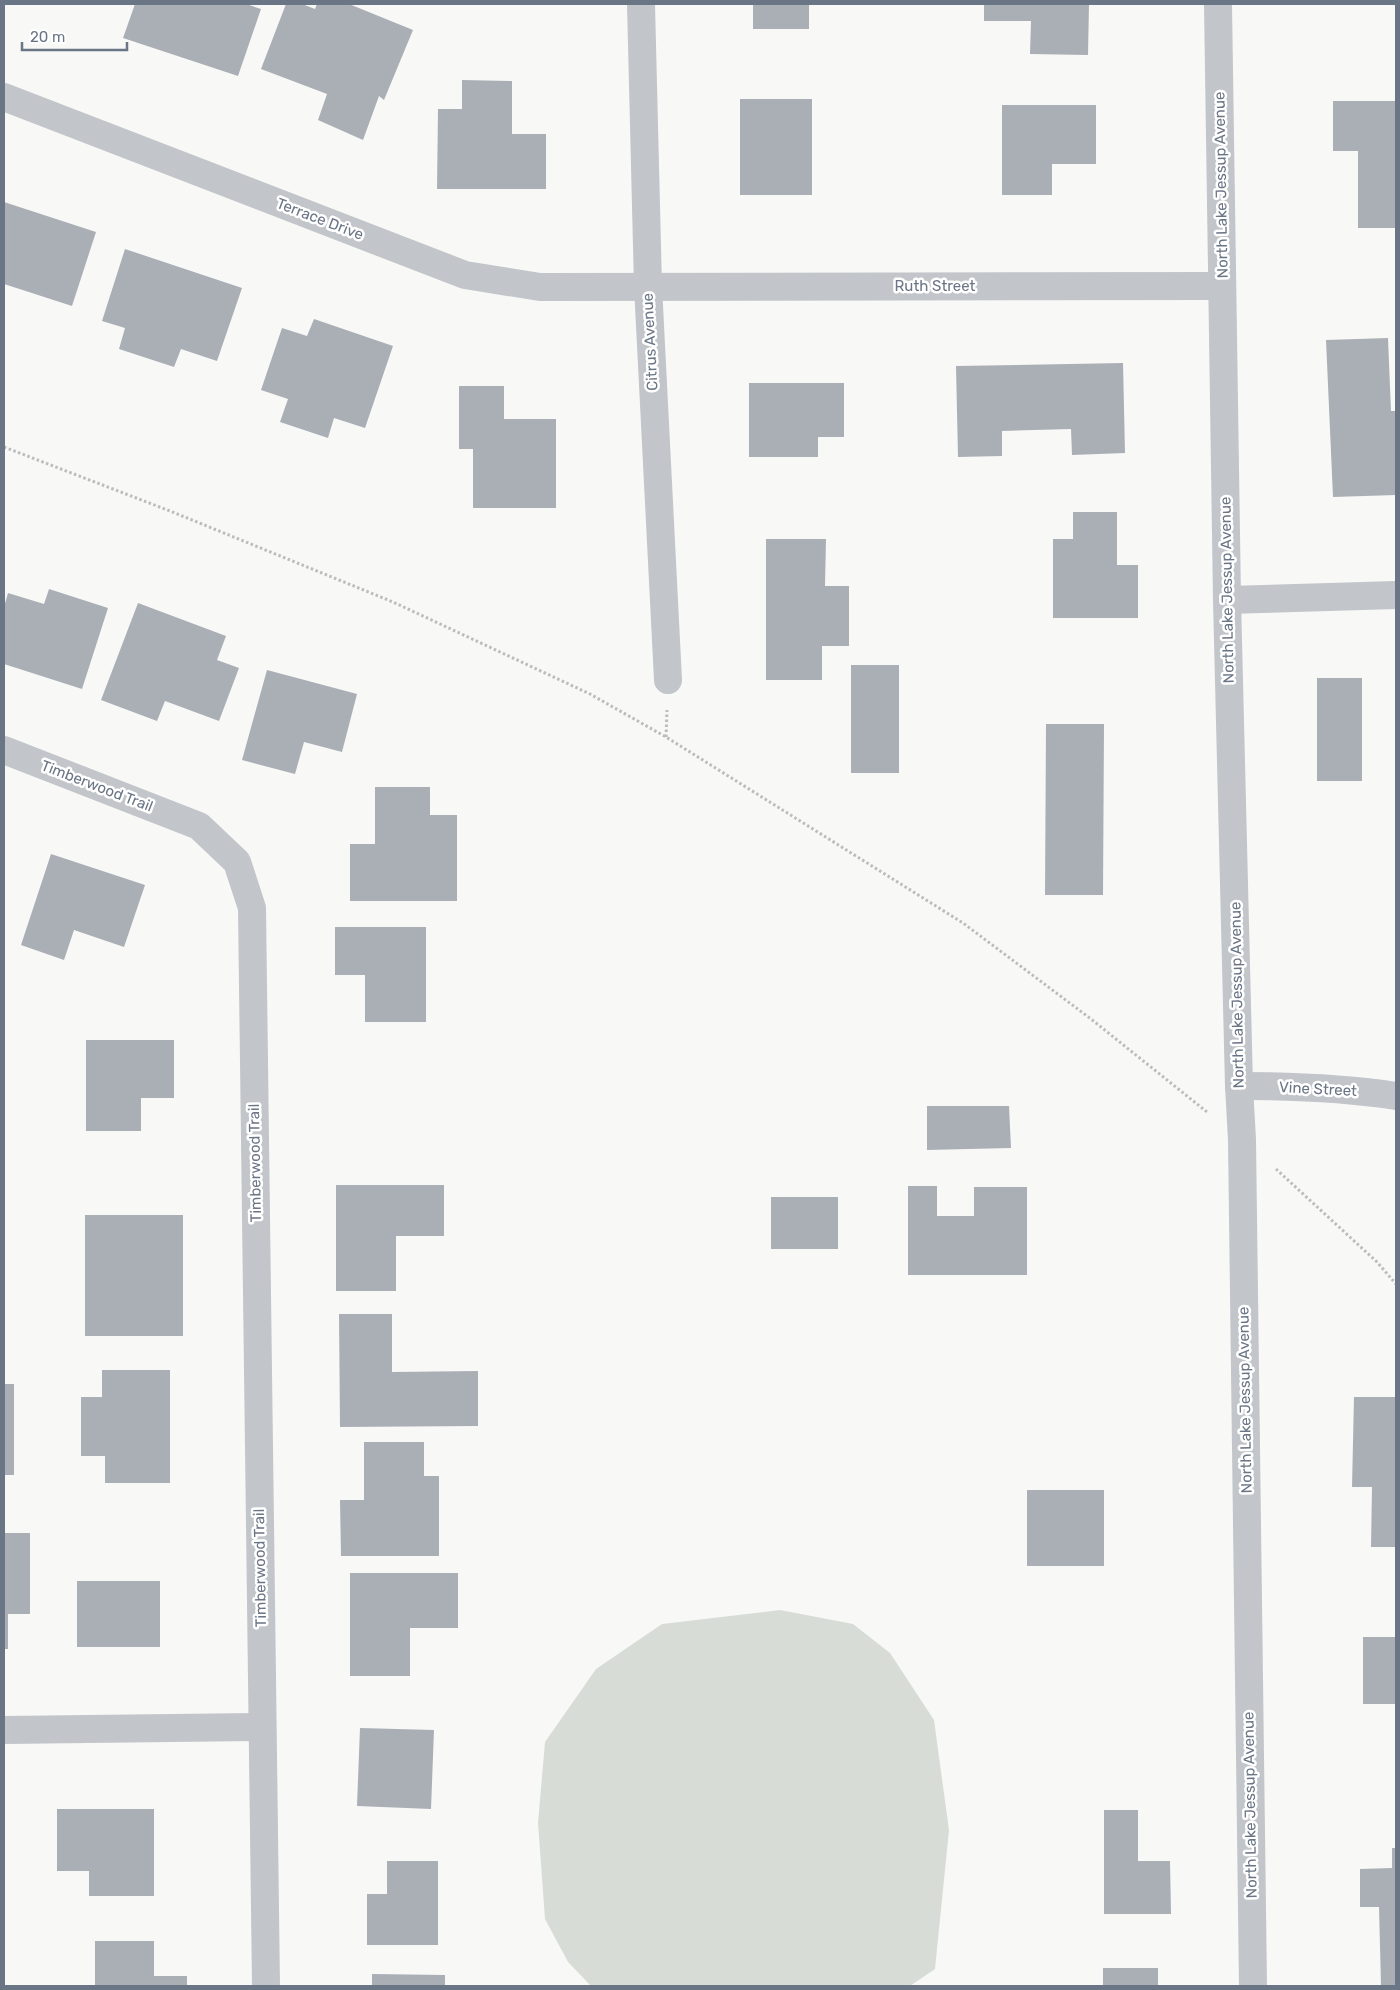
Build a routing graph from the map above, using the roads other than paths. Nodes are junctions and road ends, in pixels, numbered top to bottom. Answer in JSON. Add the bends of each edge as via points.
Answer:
{"nodes":[{"id":1,"x":641,"y":4,"type":"edge"},
{"id":2,"x":1218,"y":4,"type":"edge"},
{"id":3,"x":4,"y":97,"type":"edge"},
{"id":4,"x":648,"y":286,"type":"junction"},
{"id":5,"x":1222,"y":286,"type":"junction"},
{"id":6,"x":1396,"y":595,"type":"edge"},
{"id":7,"x":1227,"y":600,"type":"junction"},
{"id":8,"x":668,"y":680,"type":"dead end"},
{"id":9,"x":4,"y":750,"type":"edge"},
{"id":10,"x":1239,"y":1086,"type":"junction"},
{"id":11,"x":1396,"y":1096,"type":"edge"},
{"id":12,"x":262,"y":1727,"type":"junction"},
{"id":13,"x":4,"y":1730,"type":"edge"},
{"id":14,"x":266,"y":1986,"type":"edge"},
{"id":15,"x":1252,"y":1986,"type":"edge"}],
"edges":[{"from":1,"to":4,"type":"street","name":"Citrus Avenue"},
{"from":2,"to":5,"type":"street","name":"North Lake Jessup Avenue"},
{"from":3,"to":4,"type":"street","name":"Terrace Drive","via":[[465,275],[540,287]]},
{"from":4,"to":5,"type":"street","name":"Ruth Street"},
{"from":4,"to":8,"type":"street","name":"Citrus Avenue"},
{"from":5,"to":7,"type":"street","name":"North Lake Jessup Avenue"},
{"from":6,"to":7,"type":"street"},
{"from":7,"to":10,"type":"street","name":"North Lake Jessup Avenue"},
{"from":9,"to":12,"type":"street","name":"Timberwood Trail","via":[[199,826],[237,862],[252,908]]},
{"from":10,"to":11,"type":"street","name":"Vine Street","via":[[1359,1090]]},
{"from":10,"to":15,"type":"street","name":"North Lake Jessup Avenue"},
{"from":12,"to":13,"type":"street"},
{"from":12,"to":14,"type":"street","name":"Timberwood Trail"}]}
